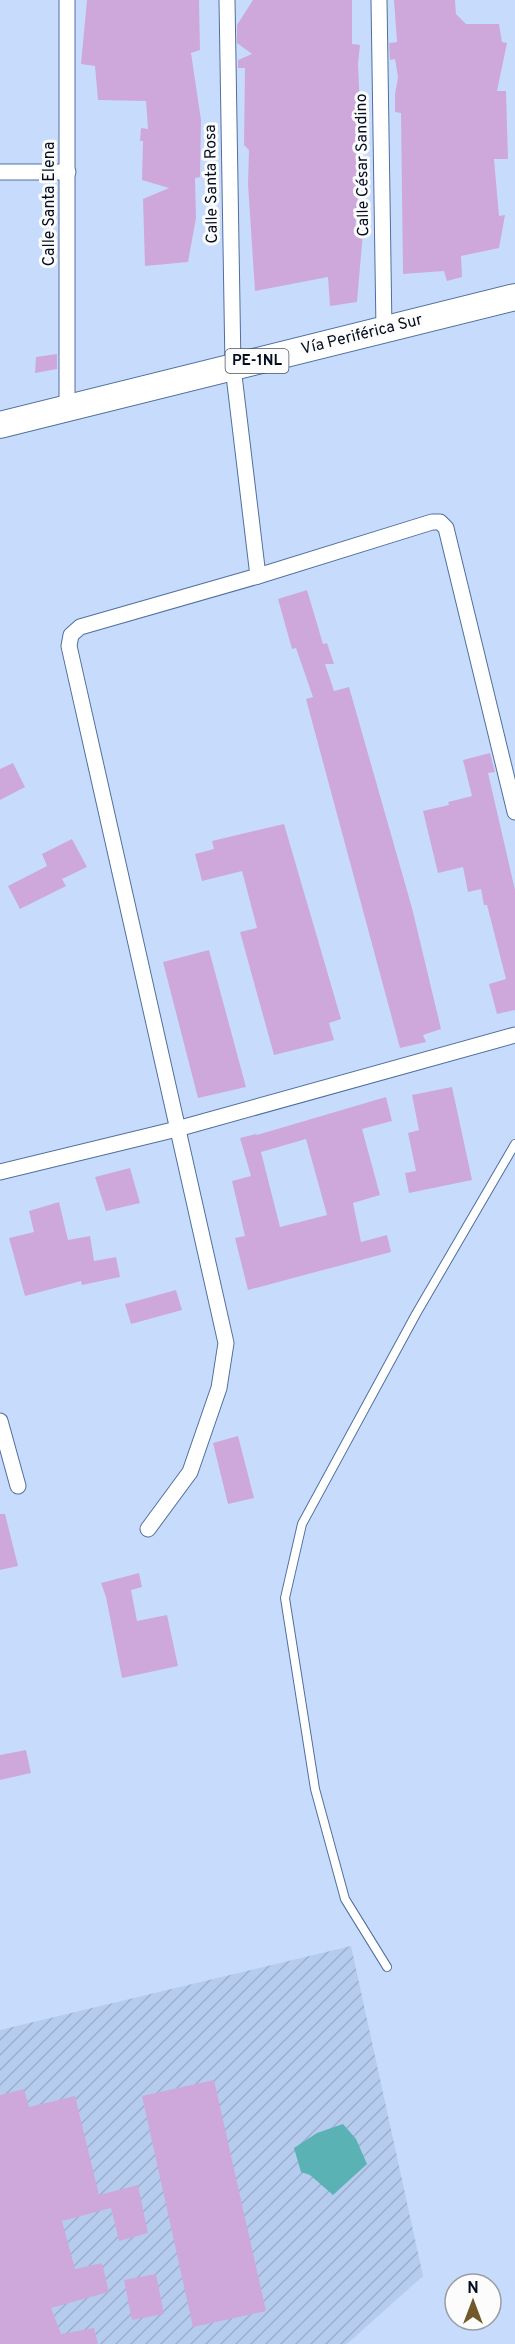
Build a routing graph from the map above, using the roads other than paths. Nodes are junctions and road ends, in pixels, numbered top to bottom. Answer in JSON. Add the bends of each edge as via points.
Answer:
{"nodes":[{"id":1,"x":67,"y":0,"type":"edge"},
{"id":2,"x":227,"y":0,"type":"edge"},
{"id":3,"x":379,"y":0,"type":"edge"},
{"id":4,"x":0,"y":172,"type":"edge"},
{"id":5,"x":68,"y":172,"type":"junction"},
{"id":6,"x":515,"y":297,"type":"edge"},
{"id":7,"x":384,"y":330,"type":"junction"},
{"id":8,"x":233,"y":367,"type":"junction"},
{"id":9,"x":67,"y":408,"type":"junction"},
{"id":10,"x":0,"y":425,"type":"edge"},
{"id":11,"x":258,"y":576,"type":"junction"},
{"id":12,"x":515,"y":812,"type":"edge"},
{"id":13,"x":515,"y":1035,"type":"edge"},
{"id":14,"x":177,"y":1129,"type":"junction"},
{"id":15,"x":515,"y":1144,"type":"edge"},
{"id":16,"x":0,"y":1172,"type":"edge"},
{"id":17,"x":0,"y":1421,"type":"edge"},
{"id":18,"x":18,"y":1486,"type":"dead end"},
{"id":19,"x":148,"y":1529,"type":"dead end"},
{"id":20,"x":387,"y":1967,"type":"dead end"}],
"edges":[{"from":1,"to":5,"type":"street","name":"Calle Santa Elena"},
{"from":2,"to":8,"type":"street","name":"Calle Santa Rosa"},
{"from":3,"to":7,"type":"street","name":"Calle César Sandino"},
{"from":4,"to":5,"type":"street"},
{"from":5,"to":9,"type":"street","name":"Calle Santa Elena"},
{"from":6,"to":7,"type":"highway","name":"Vía Periférica Sur","number":"PE-1NL"},
{"from":7,"to":8,"type":"highway","name":"Vía Periférica Sur","number":"PE-1NL"},
{"from":8,"to":9,"type":"highway","name":"Vía Periférica Sur","number":"PE-1NL"},
{"from":8,"to":11,"type":"street","name":"Calle Santa Rosa"},
{"from":9,"to":10,"type":"highway","name":"Vía Periférica Sur","number":"PE-1NL"},
{"from":11,"to":12,"type":"street","via":[[440,522],[446,528]]},
{"from":11,"to":14,"type":"street","via":[[80,627],[71,635],[69,646]]},
{"from":13,"to":14,"type":"street"},
{"from":14,"to":16,"type":"street"},
{"from":14,"to":19,"type":"street","via":[[226,1343],[219,1388],[190,1472]]},
{"from":15,"to":20,"type":"lane","via":[[416,1314],[302,1524],[285,1598],[315,1789],[345,1899]]},
{"from":17,"to":18,"type":"street"}]}
